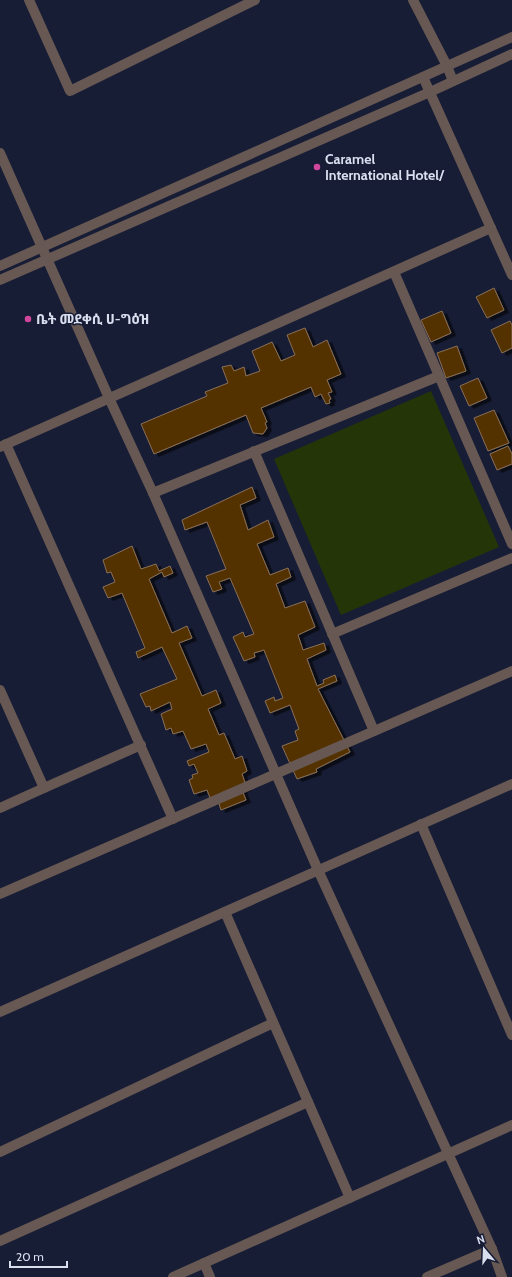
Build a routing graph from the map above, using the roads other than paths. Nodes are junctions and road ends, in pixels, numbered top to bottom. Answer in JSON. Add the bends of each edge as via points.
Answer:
{"nodes":[{"id":1,"x":29,"y":0,"type":"edge"},
{"id":2,"x":255,"y":0,"type":"edge"},
{"id":3,"x":414,"y":0,"type":"edge"},
{"id":4,"x":512,"y":37,"type":"edge"},
{"id":5,"x":512,"y":54,"type":"edge"},
{"id":6,"x":447,"y":66,"type":"junction"},
{"id":7,"x":423,"y":77,"type":"junction"},
{"id":8,"x":453,"y":81,"type":"junction"},
{"id":9,"x":430,"y":92,"type":"junction"},
{"id":10,"x":0,"y":153,"type":"edge"},
{"id":11,"x":491,"y":228,"type":"junction"},
{"id":12,"x":42,"y":248,"type":"junction"},
{"id":13,"x":47,"y":260,"type":"junction"},
{"id":14,"x":0,"y":266,"type":"edge"},
{"id":15,"x":394,"y":272,"type":"junction"},
{"id":16,"x":512,"y":275,"type":"edge"},
{"id":17,"x":0,"y":280,"type":"edge"},
{"id":18,"x":439,"y":376,"type":"junction"},
{"id":19,"x":109,"y":398,"type":"junction"},
{"id":20,"x":3,"y":445,"type":"edge"},
{"id":21,"x":254,"y":451,"type":"junction"},
{"id":22,"x":154,"y":493,"type":"junction"},
{"id":23,"x":512,"y":544,"type":"edge"},
{"id":24,"x":512,"y":558,"type":"edge"},
{"id":25,"x":332,"y":634,"type":"junction"},
{"id":26,"x":512,"y":672,"type":"edge"},
{"id":27,"x":0,"y":690,"type":"edge"},
{"id":28,"x":374,"y":731,"type":"junction"},
{"id":29,"x":141,"y":745,"type":"junction"},
{"id":30,"x":276,"y":775,"type":"junction"},
{"id":31,"x":511,"y":786,"type":"edge"},
{"id":32,"x":44,"y":788,"type":"junction"},
{"id":33,"x":0,"y":808,"type":"edge"},
{"id":34,"x":173,"y":819,"type":"junction"},
{"id":35,"x":421,"y":824,"type":"junction"},
{"id":36,"x":318,"y":870,"type":"junction"},
{"id":37,"x":0,"y":894,"type":"edge"},
{"id":38,"x":225,"y":912,"type":"junction"},
{"id":39,"x":0,"y":1012,"type":"edge"},
{"id":40,"x":273,"y":1022,"type":"junction"},
{"id":41,"x":512,"y":1035,"type":"edge"},
{"id":42,"x":308,"y":1102,"type":"junction"},
{"id":43,"x":512,"y":1126,"type":"edge"},
{"id":44,"x":0,"y":1152,"type":"edge"},
{"id":45,"x":448,"y":1154,"type":"junction"},
{"id":46,"x":350,"y":1198,"type":"junction"},
{"id":47,"x":0,"y":1241,"type":"edge"},
{"id":48,"x":492,"y":1249,"type":"junction"},
{"id":49,"x":204,"y":1263,"type":"junction"},
{"id":50,"x":173,"y":1277,"type":"edge"},
{"id":51,"x":210,"y":1277,"type":"edge"},
{"id":52,"x":427,"y":1277,"type":"edge"},
{"id":53,"x":502,"y":1277,"type":"edge"}],
"edges":[{"from":1,"to":2,"type":"street","via":[[70,91]]},
{"from":3,"to":6,"type":"street"},
{"from":4,"to":6,"type":"street"},
{"from":5,"to":8,"type":"street"},
{"from":6,"to":7,"type":"street"},
{"from":6,"to":8,"type":"street"},
{"from":7,"to":9,"type":"street"},
{"from":7,"to":12,"type":"street"},
{"from":8,"to":9,"type":"street"},
{"from":9,"to":11,"type":"street"},
{"from":9,"to":13,"type":"street"},
{"from":10,"to":12,"type":"street"},
{"from":11,"to":15,"type":"street"},
{"from":11,"to":16,"type":"street"},
{"from":12,"to":13,"type":"street"},
{"from":12,"to":14,"type":"street"},
{"from":13,"to":17,"type":"street"},
{"from":13,"to":19,"type":"street"},
{"from":15,"to":18,"type":"street"},
{"from":15,"to":19,"type":"street"},
{"from":18,"to":21,"type":"street"},
{"from":18,"to":23,"type":"street"},
{"from":19,"to":20,"type":"street"},
{"from":19,"to":22,"type":"street"},
{"from":20,"to":29,"type":"street"},
{"from":21,"to":22,"type":"street"},
{"from":21,"to":25,"type":"street"},
{"from":22,"to":30,"type":"street"},
{"from":24,"to":25,"type":"street"},
{"from":25,"to":28,"type":"street"},
{"from":26,"to":28,"type":"street"},
{"from":27,"to":32,"type":"street"},
{"from":28,"to":30,"type":"street"},
{"from":29,"to":32,"type":"street"},
{"from":29,"to":34,"type":"street"},
{"from":30,"to":34,"type":"street"},
{"from":30,"to":36,"type":"street"},
{"from":31,"to":35,"type":"street"},
{"from":32,"to":33,"type":"street"},
{"from":34,"to":37,"type":"street"},
{"from":35,"to":36,"type":"street"},
{"from":35,"to":41,"type":"street"},
{"from":36,"to":38,"type":"street"},
{"from":36,"to":45,"type":"street"},
{"from":38,"to":39,"type":"street"},
{"from":38,"to":40,"type":"street"},
{"from":40,"to":42,"type":"street"},
{"from":40,"to":44,"type":"street"},
{"from":42,"to":46,"type":"street"},
{"from":42,"to":47,"type":"street"},
{"from":43,"to":45,"type":"street"},
{"from":45,"to":46,"type":"street"},
{"from":45,"to":48,"type":"street"},
{"from":46,"to":49,"type":"street"},
{"from":48,"to":52,"type":"street"},
{"from":48,"to":53,"type":"street"},
{"from":49,"to":50,"type":"street"},
{"from":49,"to":51,"type":"street"}]}
